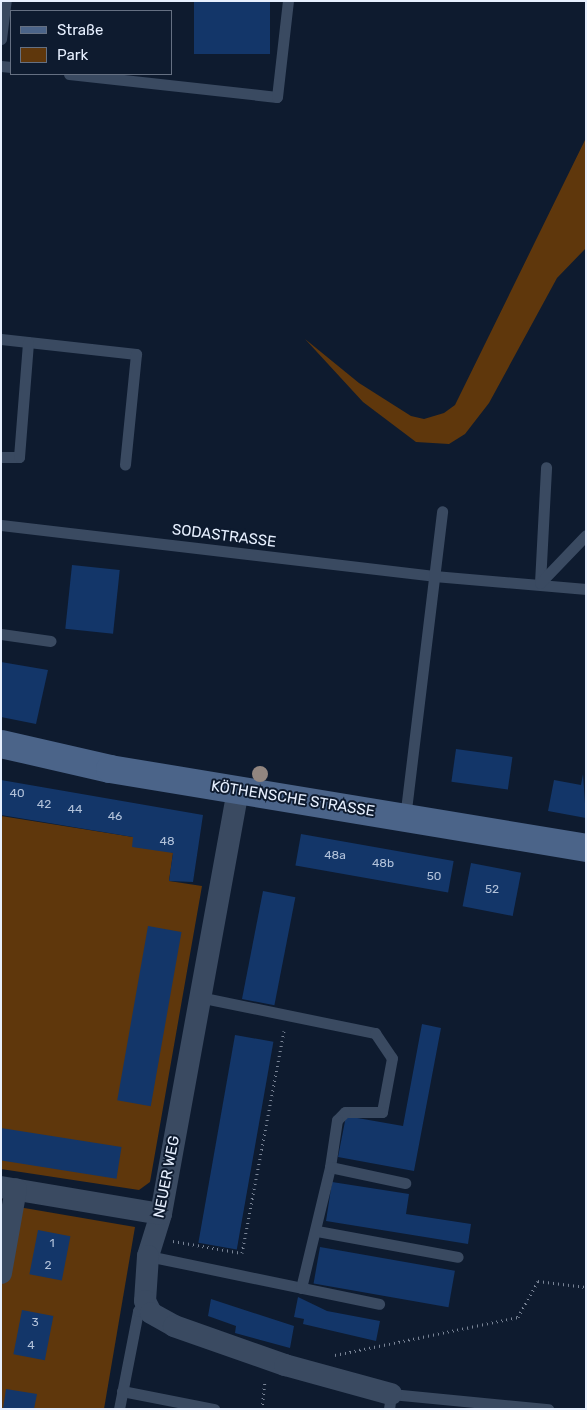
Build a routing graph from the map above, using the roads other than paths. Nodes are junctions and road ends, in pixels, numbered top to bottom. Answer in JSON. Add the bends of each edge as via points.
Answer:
{"nodes":[{"id":1,"x":6,"y":1,"type":"edge"},
{"id":2,"x":288,"y":1,"type":"edge"},
{"id":3,"x":1,"y":39,"type":"edge"},
{"id":4,"x":78,"y":75,"type":"edge"},
{"id":5,"x":1,"y":339,"type":"edge"},
{"id":6,"x":28,"y":342,"type":"junction"},
{"id":7,"x":1,"y":457,"type":"edge"},
{"id":8,"x":125,"y":464,"type":"dead end"},
{"id":9,"x":546,"y":467,"type":"dead end"},
{"id":10,"x":442,"y":511,"type":"dead end"},
{"id":11,"x":4,"y":527,"type":"edge"},
{"id":12,"x":586,"y":535,"type":"edge"},
{"id":13,"x":434,"y":576,"type":"junction"},
{"id":14,"x":540,"y":583,"type":"junction"},
{"id":15,"x":586,"y":589,"type":"edge"},
{"id":16,"x":1,"y":634,"type":"edge"},
{"id":17,"x":51,"y":641,"type":"dead end"},
{"id":18,"x":1,"y":744,"type":"edge"},
{"id":19,"x":238,"y":790,"type":"junction"},
{"id":20,"x":405,"y":818,"type":"junction"},
{"id":21,"x":586,"y":848,"type":"edge"},
{"id":22,"x":199,"y":997,"type":"junction"},
{"id":23,"x":330,"y":1166,"type":"junction"},
{"id":24,"x":405,"y":1183,"type":"dead end"},
{"id":25,"x":8,"y":1188,"type":"edge"},
{"id":26,"x":161,"y":1214,"type":"junction"},
{"id":27,"x":317,"y":1231,"type":"junction"},
{"id":28,"x":151,"y":1246,"type":"junction"},
{"id":29,"x":458,"y":1257,"type":"dead end"},
{"id":30,"x":1,"y":1273,"type":"edge"},
{"id":31,"x":301,"y":1288,"type":"junction"},
{"id":32,"x":145,"y":1301,"type":"junction"},
{"id":33,"x":379,"y":1304,"type":"dead end"},
{"id":34,"x":122,"y":1391,"type":"junction"},
{"id":35,"x":390,"y":1401,"type":"edge"},
{"id":36,"x":119,"y":1409,"type":"edge"},
{"id":37,"x":214,"y":1409,"type":"edge"},
{"id":38,"x":548,"y":1409,"type":"edge"}],
"edges":[{"from":1,"to":3,"type":"lane"},
{"from":2,"to":4,"type":"lane","via":[[277,97]]},
{"from":5,"to":6,"type":"lane"},
{"from":6,"to":7,"type":"lane","via":[[20,457]]},
{"from":6,"to":8,"type":"lane","via":[[136,354]]},
{"from":9,"to":14,"type":"lane"},
{"from":10,"to":13,"type":"lane"},
{"from":11,"to":13,"type":"lane","name":"SODASTRASSE"},
{"from":12,"to":14,"type":"lane"},
{"from":13,"to":14,"type":"lane","name":"SODASTRASSE"},
{"from":13,"to":20,"type":"lane"},
{"from":14,"to":15,"type":"lane","name":"SODASTRASSE"},
{"from":16,"to":17,"type":"lane"},
{"from":18,"to":19,"type":"main road","name":"KÖTHENSCHE STRASSE","via":[[110,769]]},
{"from":19,"to":20,"type":"main road","name":"KÖTHENSCHE STRASSE"},
{"from":19,"to":22,"type":"street","name":"NEUER WEG"},
{"from":20,"to":21,"type":"main road","name":"KÖTHENSCHE STRASSE"},
{"from":22,"to":23,"type":"lane","via":[[375,1033],[392,1058],[382,1112],[345,1112],[337,1120]]},
{"from":22,"to":26,"type":"street","name":"NEUER WEG"},
{"from":23,"to":24,"type":"lane"},
{"from":23,"to":27,"type":"lane"},
{"from":25,"to":26,"type":"street"},
{"from":25,"to":30,"type":"street"},
{"from":26,"to":28,"type":"street","name":"NEUER WEG"},
{"from":27,"to":29,"type":"lane"},
{"from":27,"to":31,"type":"lane"},
{"from":28,"to":31,"type":"lane"},
{"from":28,"to":32,"type":"street","name":"NEUER WEG"},
{"from":31,"to":33,"type":"lane"},
{"from":32,"to":34,"type":"lane","via":[[138,1311]]},
{"from":32,"to":35,"type":"street","via":[[151,1313],[174,1326]]},
{"from":34,"to":36,"type":"lane"},
{"from":34,"to":37,"type":"lane"},
{"from":35,"to":38,"type":"lane"}]}
